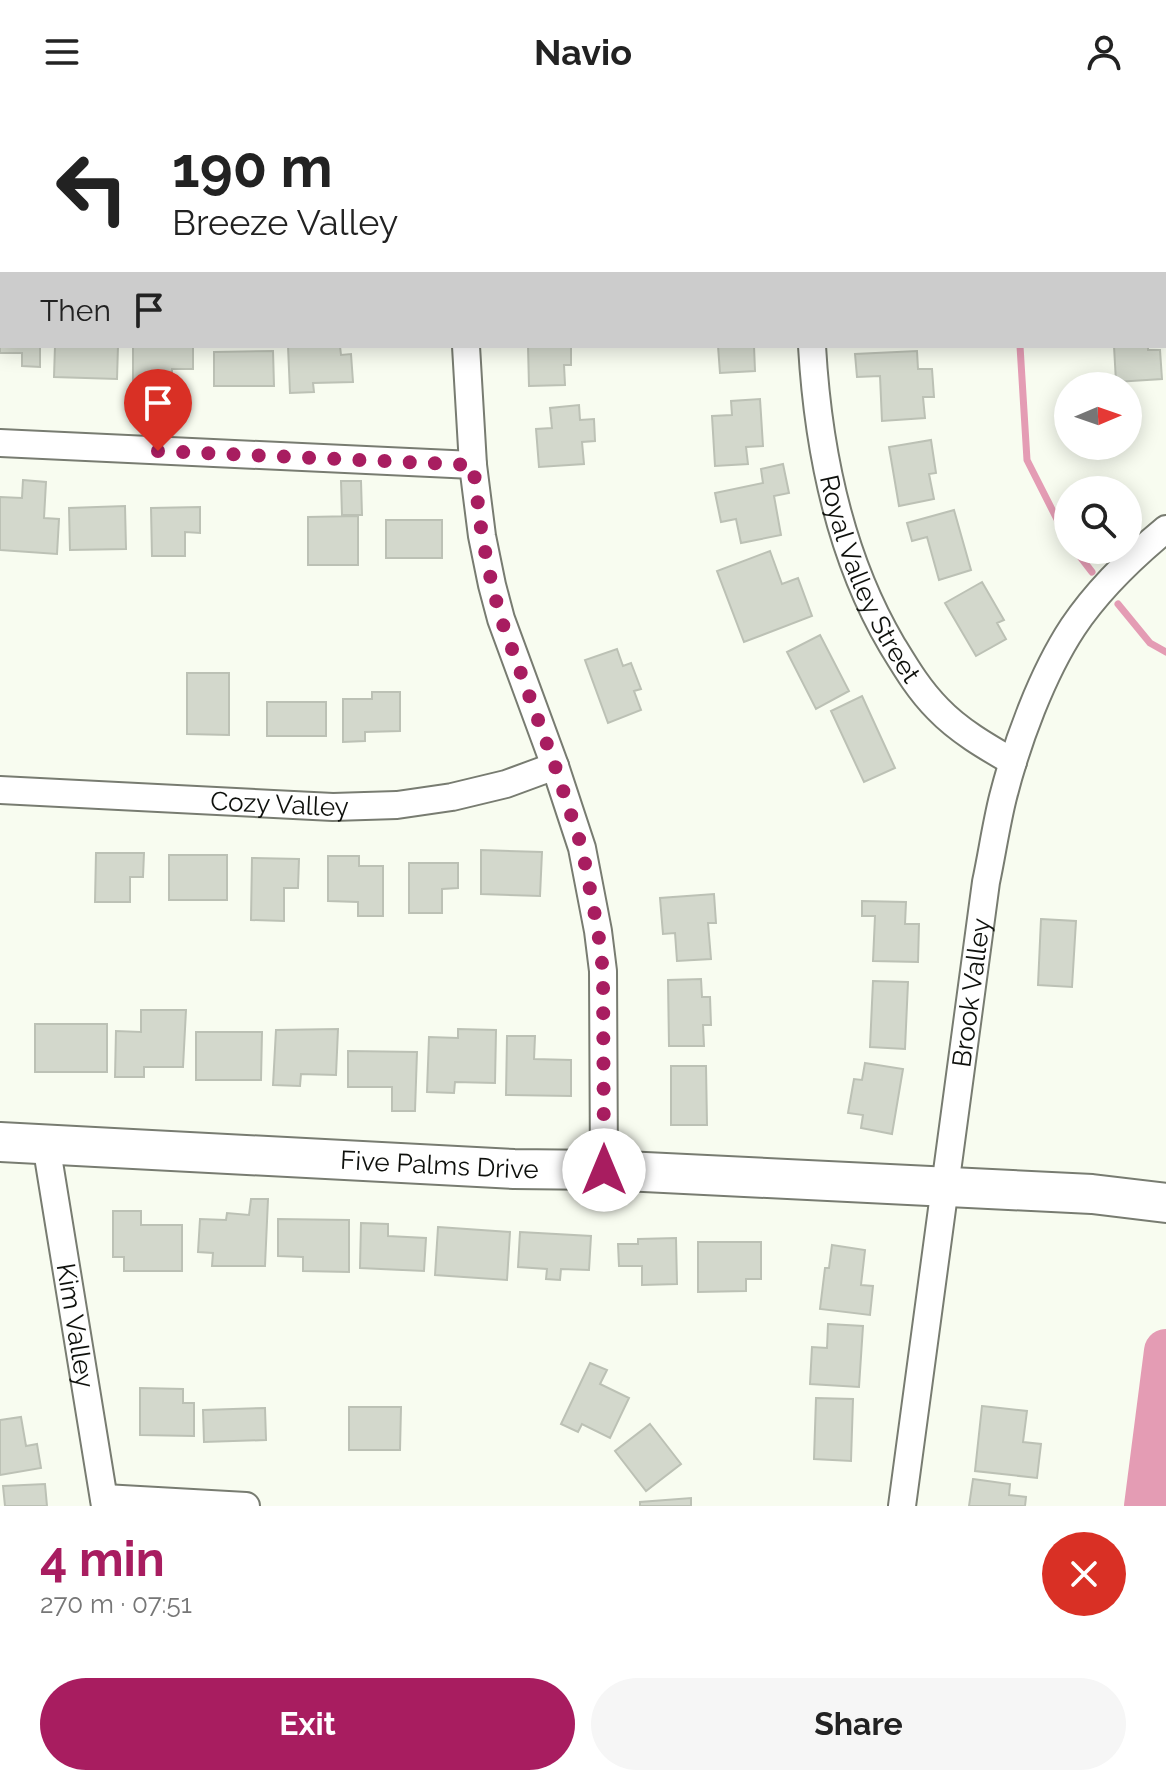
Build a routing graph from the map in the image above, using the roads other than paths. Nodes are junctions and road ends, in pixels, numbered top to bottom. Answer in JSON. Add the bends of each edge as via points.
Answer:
{"nodes":[{"id":1,"x":466,"y":348,"type":"edge"},
{"id":2,"x":812,"y":348,"type":"edge"},
{"id":3,"x":0,"y":443,"type":"edge"},
{"id":4,"x":473,"y":465,"type":"junction"},
{"id":5,"x":1166,"y":529,"type":"edge"},
{"id":6,"x":1013,"y":762,"type":"junction"},
{"id":7,"x":555,"y":766,"type":"junction"},
{"id":8,"x":0,"y":790,"type":"edge"},
{"id":9,"x":0,"y":1142,"type":"edge"},
{"id":10,"x":46,"y":1144,"type":"junction"},
{"id":11,"x":604,"y":1170,"type":"junction"},
{"id":12,"x":946,"y":1186,"type":"junction"},
{"id":13,"x":1158,"y":1202,"type":"edge"},
{"id":14,"x":104,"y":1502,"type":"edge"},
{"id":15,"x":246,"y":1506,"type":"edge"},
{"id":16,"x":902,"y":1506,"type":"edge"}],
"edges":[{"from":1,"to":4,"type":"street"},
{"from":2,"to":6,"type":"street","name":"Royal Valley Street","via":[[830,485],[852,562],[877,620],[914,682],[941,712]]},
{"from":3,"to":4,"type":"street"},
{"from":4,"to":7,"type":"street","via":[[498,608]]},
{"from":5,"to":6,"type":"street","name":"Brook Valley","via":[[1074,625],[1036,700]]},
{"from":6,"to":12,"type":"street","name":"Brook Valley","via":[[986,882]]},
{"from":7,"to":8,"type":"street","name":"Cozy Valley","via":[[506,784],[397,805],[333,807]]},
{"from":7,"to":11,"type":"street","via":[[582,848],[603,971]]},
{"from":9,"to":10,"type":"street","name":"Five Palms Drive"},
{"from":10,"to":11,"type":"street","name":"Five Palms Drive"},
{"from":10,"to":14,"type":"street","name":"Kim Valley"},
{"from":11,"to":12,"type":"street","name":"Five Palms Drive"},
{"from":12,"to":13,"type":"street","name":"Five Palms Drive"},
{"from":12,"to":16,"type":"street","name":"Brook Valley"},
{"from":14,"to":15,"type":"street"}]}
